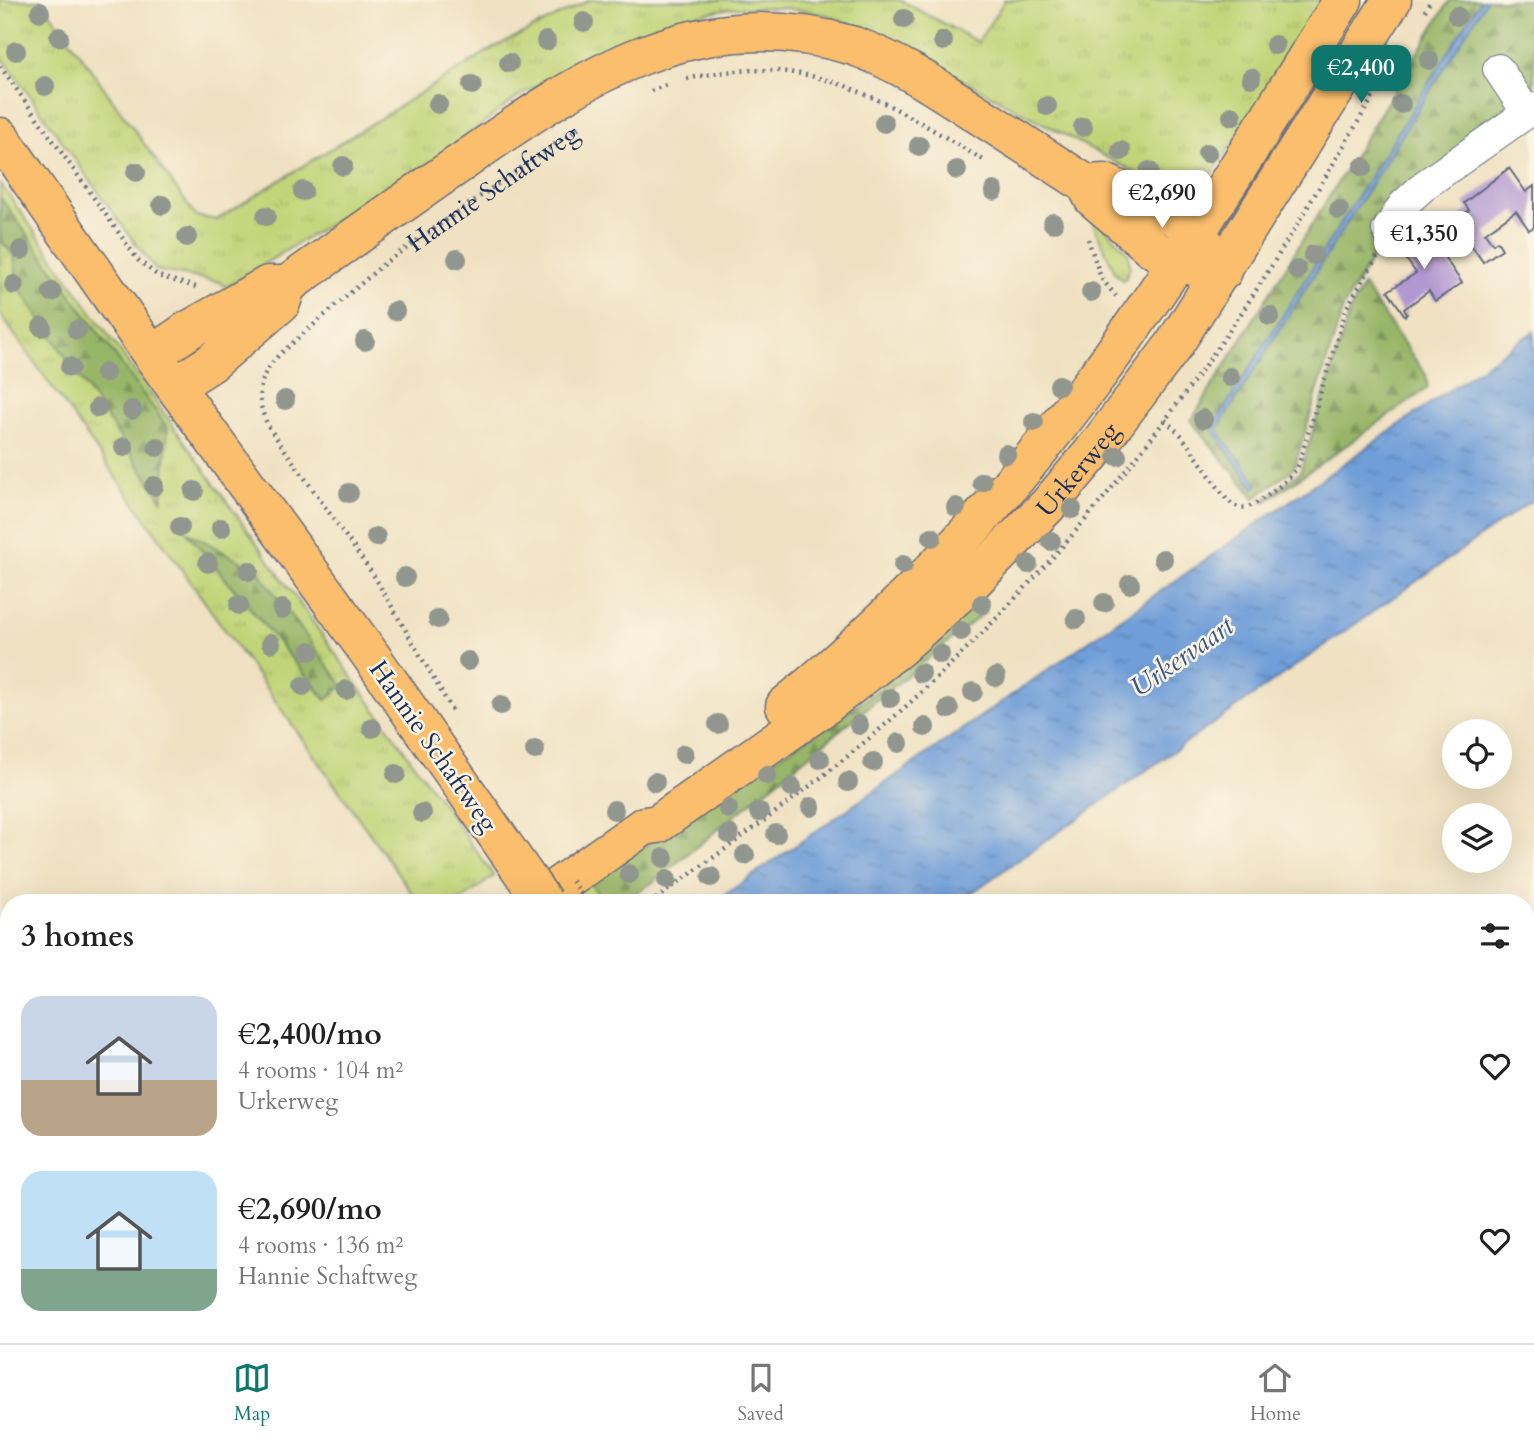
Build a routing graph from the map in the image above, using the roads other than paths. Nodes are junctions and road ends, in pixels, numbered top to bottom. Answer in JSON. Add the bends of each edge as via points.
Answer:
{"nodes":[{"id":1,"x":1343,"y":0,"type":"edge"},
{"id":2,"x":1392,"y":0,"type":"edge"},
{"id":3,"x":1498,"y":69,"type":"dead end"},
{"id":4,"x":1531,"y":110,"type":"edge"},
{"id":5,"x":0,"y":137,"type":"edge"},
{"id":6,"x":1086,"y":184,"type":"junction"},
{"id":7,"x":1197,"y":232,"type":"junction"},
{"id":8,"x":1383,"y":242,"type":"road end"},
{"id":9,"x":1176,"y":263,"type":"junction"},
{"id":10,"x":1223,"y":271,"type":"junction"},
{"id":11,"x":287,"y":285,"type":"junction"},
{"id":12,"x":152,"y":355,"type":"junction"},
{"id":13,"x":175,"y":386,"type":"junction"},
{"id":14,"x":644,"y":826,"type":"junction"},
{"id":15,"x":538,"y":894,"type":"edge"},
{"id":16,"x":547,"y":894,"type":"edge"}],
"edges":[{"from":1,"to":7,"type":"main road","name":"Urkerweg"},
{"from":2,"to":10,"type":"main road","name":"Urkerweg"},
{"from":3,"to":4,"type":"street"},
{"from":4,"to":8,"type":"street","via":[[1419,190],[1404,205]]},
{"from":5,"to":12,"type":"main road","name":"Hannie Schaftweg"},
{"from":6,"to":7,"type":"main road","name":"Hannie Schaftweg","via":[[1105,183]]},
{"from":6,"to":9,"type":"main road","name":"Hannie Schaftweg","via":[[1093,198]]},
{"from":6,"to":11,"type":"main road","name":"Hannie Schaftweg","via":[[947,93],[874,54],[797,33],[719,33],[667,43],[594,74]]},
{"from":7,"to":9,"type":"main road","name":"Urkerweg"},
{"from":7,"to":10,"type":"main road","name":"Hannie Schaftweg"},
{"from":9,"to":10,"type":"main road","name":"Hannie Schaftweg"},
{"from":9,"to":14,"type":"main road","name":"Urkerweg","via":[[1087,389],[952,548],[841,658],[649,812]]},
{"from":10,"to":14,"type":"main road","name":"Urkerweg","via":[[1093,452],[973,581],[849,688],[658,824]]},
{"from":11,"to":12,"type":"main road","name":"Hannie Schaftweg","via":[[268,285]]},
{"from":11,"to":13,"type":"main road","name":"Hannie Schaftweg","via":[[281,303],[211,363]]},
{"from":12,"to":13,"type":"main road","name":"Hannie Schaftweg"},
{"from":13,"to":15,"type":"main road","name":"Hannie Schaftweg","bridge":true},
{"from":14,"to":16,"type":"main road","name":"Urkerweg"}]}
